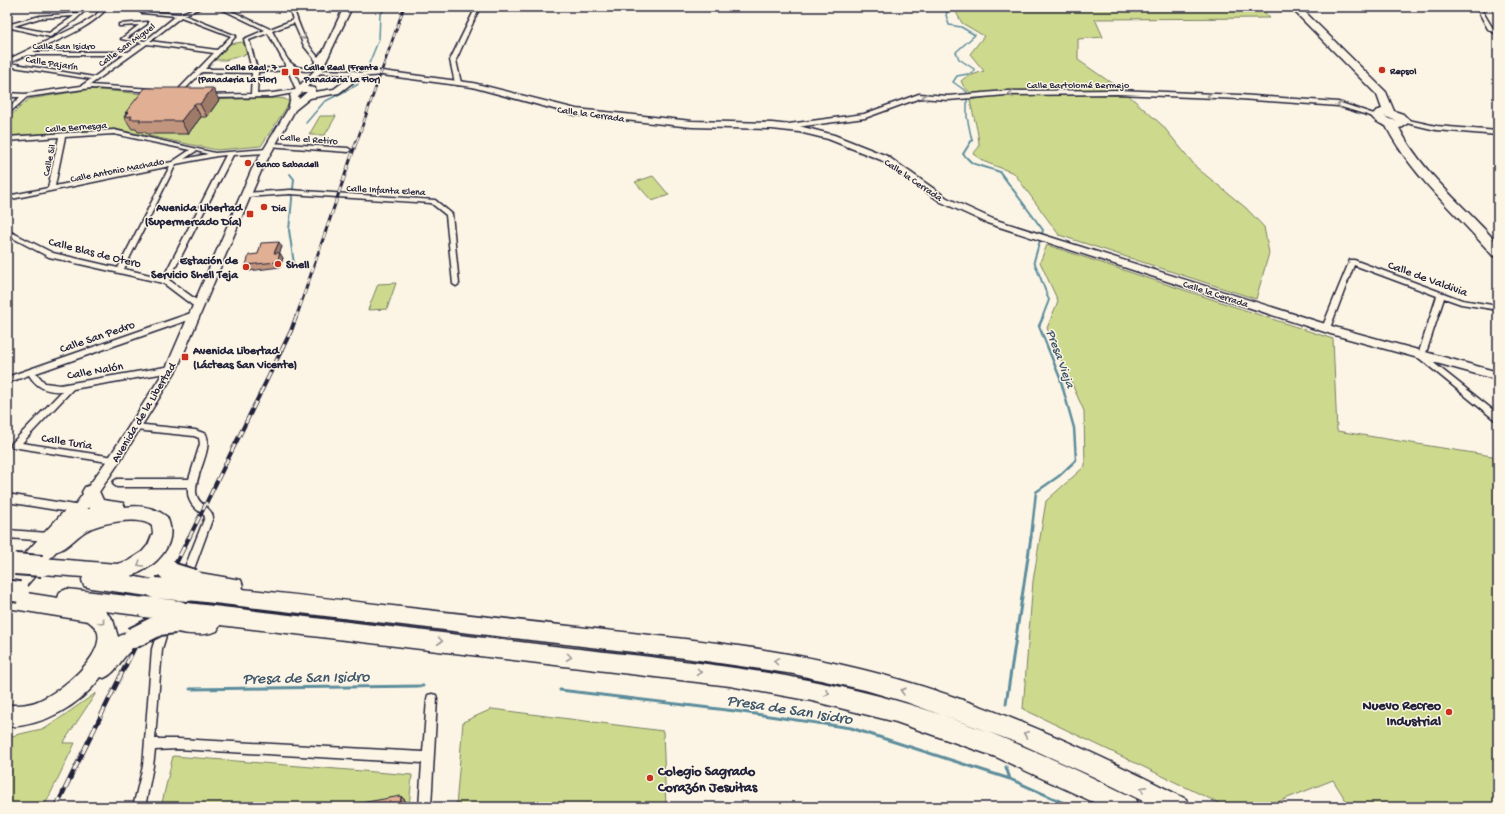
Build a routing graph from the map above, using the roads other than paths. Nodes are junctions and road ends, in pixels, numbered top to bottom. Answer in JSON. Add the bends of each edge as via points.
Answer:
{"nodes":[{"id":1,"x":108,"y":7,"type":"edge"},
{"id":2,"x":197,"y":7,"type":"edge"},
{"id":3,"x":219,"y":7,"type":"edge"},
{"id":4,"x":290,"y":7,"type":"edge"},
{"id":5,"x":348,"y":7,"type":"edge"},
{"id":6,"x":478,"y":7,"type":"edge"},
{"id":7,"x":1295,"y":7,"type":"edge"},
{"id":8,"x":1478,"y":7,"type":"edge"},
{"id":9,"x":98,"y":8,"type":"dead end"},
{"id":10,"x":87,"y":9,"type":"edge"},
{"id":11,"x":231,"y":9,"type":"edge"},
{"id":12,"x":142,"y":12,"type":"dead end"},
{"id":13,"x":78,"y":14,"type":"junction"},
{"id":14,"x":180,"y":15,"type":"junction"},
{"id":15,"x":295,"y":21,"type":"junction"},
{"id":16,"x":8,"y":25,"type":"edge"},
{"id":17,"x":121,"y":25,"type":"dead end"},
{"id":18,"x":269,"y":30,"type":"junction"},
{"id":19,"x":1498,"y":34,"type":"edge"},
{"id":20,"x":49,"y":35,"type":"junction"},
{"id":21,"x":145,"y":43,"type":"junction"},
{"id":22,"x":36,"y":47,"type":"junction"},
{"id":23,"x":217,"y":52,"type":"junction"},
{"id":24,"x":24,"y":53,"type":"junction"},
{"id":25,"x":128,"y":54,"type":"junction"},
{"id":26,"x":7,"y":63,"type":"edge"},
{"id":27,"x":288,"y":65,"type":"junction"},
{"id":28,"x":318,"y":67,"type":"junction"},
{"id":29,"x":200,"y":70,"type":"junction"},
{"id":30,"x":255,"y":71,"type":"junction"},
{"id":31,"x":361,"y":75,"type":"junction"},
{"id":32,"x":94,"y":78,"type":"junction"},
{"id":33,"x":458,"y":83,"type":"junction"},
{"id":34,"x":83,"y":87,"type":"junction"},
{"id":35,"x":158,"y":92,"type":"edge"},
{"id":36,"x":297,"y":93,"type":"junction"},
{"id":37,"x":309,"y":93,"type":"junction"},
{"id":38,"x":171,"y":94,"type":"edge"},
{"id":39,"x":177,"y":94,"type":"junction"},
{"id":40,"x":7,"y":95,"type":"edge"},
{"id":41,"x":186,"y":95,"type":"edge"},
{"id":42,"x":254,"y":95,"type":"junction"},
{"id":43,"x":25,"y":96,"type":"junction"},
{"id":44,"x":200,"y":96,"type":"edge"},
{"id":45,"x":292,"y":109,"type":"junction"},
{"id":46,"x":7,"y":113,"type":"edge"},
{"id":47,"x":1386,"y":118,"type":"junction"},
{"id":48,"x":1404,"y":121,"type":"joint"},
{"id":49,"x":781,"y":127,"type":"junction"},
{"id":50,"x":1498,"y":133,"type":"edge"},
{"id":51,"x":62,"y":136,"type":"junction"},
{"id":52,"x":7,"y":139,"type":"edge"},
{"id":53,"x":268,"y":148,"type":"junction"},
{"id":54,"x":194,"y":150,"type":"junction"},
{"id":55,"x":348,"y":150,"type":"dead end"},
{"id":56,"x":217,"y":154,"type":"junction"},
{"id":57,"x":230,"y":154,"type":"junction"},
{"id":58,"x":173,"y":166,"type":"junction"},
{"id":59,"x":51,"y":189,"type":"junction"},
{"id":60,"x":246,"y":195,"type":"junction"},
{"id":61,"x":7,"y":198,"type":"edge"},
{"id":62,"x":7,"y":201,"type":"edge"},
{"id":63,"x":7,"y":232,"type":"edge"},
{"id":64,"x":1498,"y":253,"type":"edge"},
{"id":65,"x":120,"y":270,"type":"junction"},
{"id":66,"x":165,"y":281,"type":"junction"},
{"id":67,"x":456,"y":284,"type":"dead end"},
{"id":68,"x":1441,"y":296,"type":"junction"},
{"id":69,"x":1498,"y":308,"type":"edge"},
{"id":70,"x":196,"y":310,"type":"junction"},
{"id":71,"x":1326,"y":328,"type":"junction"},
{"id":72,"x":1420,"y":355,"type":"junction"},
{"id":73,"x":171,"y":369,"type":"junction"},
{"id":74,"x":30,"y":372,"type":"junction"},
{"id":75,"x":1498,"y":376,"type":"edge"},
{"id":76,"x":7,"y":380,"type":"edge"},
{"id":77,"x":69,"y":388,"type":"junction"},
{"id":78,"x":1498,"y":418,"type":"edge"},
{"id":79,"x":135,"y":427,"type":"junction"},
{"id":80,"x":114,"y":460,"type":"junction"},
{"id":81,"x":117,"y":483,"type":"dead end"},
{"id":82,"x":192,"y":483,"type":"junction"},
{"id":83,"x":7,"y":498,"type":"edge"},
{"id":84,"x":81,"y":505,"type":"junction"},
{"id":85,"x":110,"y":512,"type":"junction"},
{"id":86,"x":7,"y":534,"type":"edge"},
{"id":87,"x":51,"y":541,"type":"junction"},
{"id":88,"x":39,"y":570,"type":"junction"},
{"id":89,"x":10,"y":583,"type":"edge"},
{"id":90,"x":191,"y":586,"type":"junction"},
{"id":91,"x":177,"y":617,"type":"junction"},
{"id":92,"x":432,"y":699,"type":"dead end"},
{"id":93,"x":7,"y":716,"type":"edge"},
{"id":94,"x":7,"y":728,"type":"edge"},
{"id":95,"x":151,"y":745,"type":"junction"},
{"id":96,"x":428,"y":758,"type":"junction"},
{"id":97,"x":139,"y":807,"type":"edge"},
{"id":98,"x":425,"y":807,"type":"edge"},
{"id":99,"x":1128,"y":807,"type":"edge"},
{"id":100,"x":1178,"y":807,"type":"edge"}],
"edges":[{"from":1,"to":9,"type":"street"},
{"from":1,"to":22,"type":"street","via":[[84,25]]},
{"from":2,"to":14,"type":"street","name":"Calle San Miguel"},
{"from":3,"to":11,"type":"street"},
{"from":4,"to":15,"type":"street"},
{"from":5,"to":28,"type":"street","name":"Avenida de la Libertad"},
{"from":6,"to":33,"type":"street","via":[[453,60]]},
{"from":7,"to":47,"type":"highway","via":[[1382,94]]},
{"from":8,"to":19,"type":"street","via":[[1490,28]]},
{"from":10,"to":13,"type":"street"},
{"from":11,"to":18,"type":"street"},
{"from":12,"to":14,"type":"street"},
{"from":13,"to":16,"type":"street","via":[[40,17]]},
{"from":13,"to":20,"type":"street"},
{"from":14,"to":21,"type":"street","name":"Calle San Miguel"},
{"from":14,"to":23,"type":"street","via":[[234,36]]},
{"from":15,"to":18,"type":"street"},
{"from":15,"to":28,"type":"street","one_way":true},
{"from":16,"to":20,"type":"street"},
{"from":17,"to":21,"type":"street","via":[[145,23],[123,40]]},
{"from":18,"to":27,"type":"street"},
{"from":18,"to":30,"type":"street","via":[[246,39]]},
{"from":20,"to":22,"type":"street"},
{"from":21,"to":23,"type":"street"},
{"from":21,"to":25,"type":"street","name":"Calle San Miguel"},
{"from":22,"to":24,"type":"street"},
{"from":23,"to":29,"type":"street"},
{"from":24,"to":25,"type":"street","name":"Calle San Isidro"},
{"from":24,"to":26,"type":"street"},
{"from":25,"to":32,"type":"street","name":"Calle San Miguel"},
{"from":26,"to":32,"type":"street","name":"Calle Pajarín"},
{"from":27,"to":28,"type":"street","name":"Calle la Cerrada","via":[[306,70]]},
{"from":27,"to":30,"type":"street"},
{"from":27,"to":36,"type":"street"},
{"from":28,"to":31,"type":"street","name":"Calle la Cerrada"},
{"from":28,"to":36,"type":"street","name":"Avenida de la Libertad"},
{"from":28,"to":37,"type":"street","name":"Avenida de la Libertad"},
{"from":29,"to":30,"type":"street"},
{"from":29,"to":39,"type":"street"},
{"from":30,"to":42,"type":"street"},
{"from":31,"to":33,"type":"street","name":"Calle la Cerrada","via":[[382,73]]},
{"from":31,"to":37,"type":"street","name":"Calle la Cerrada","via":[[331,93]]},
{"from":32,"to":34,"type":"street","name":"Calle San Miguel"},
{"from":33,"to":49,"type":"street","name":"Calle la Cerrada","via":[[576,112],[692,124]]},
{"from":34,"to":35,"type":"street","via":[[99,86]]},
{"from":34,"to":43,"type":"street"},
{"from":36,"to":37,"type":"street","name":"Calle la Cerrada"},
{"from":36,"to":42,"type":"street"},
{"from":36,"to":45,"type":"street","name":"Avenida de la Libertad"},
{"from":37,"to":45,"type":"street","name":"Avenida de la Libertad"},
{"from":38,"to":39,"type":"street"},
{"from":39,"to":41,"type":"street"},
{"from":40,"to":43,"type":"street"},
{"from":42,"to":44,"type":"street"},
{"from":43,"to":46,"type":"street"},
{"from":45,"to":53,"type":"street","name":"Avenida de la Libertad"},
{"from":47,"to":48,"type":"highway","via":[[1399,124]]},
{"from":47,"to":49,"type":"street","name":"Calle Bartolomé Bermejo","one_way":true,"via":[[1338,104],[1117,92],[919,96],[865,116]]},
{"from":47,"to":64,"type":"highway","via":[[1398,141],[1416,165],[1486,237]]},
{"from":48,"to":50,"type":"street","via":[[1436,128]]},
{"from":49,"to":71,"type":"street","name":"Calle la Cerrada","via":[[824,135],[884,158],[944,200],[990,220]]},
{"from":51,"to":52,"type":"street","name":"Calle Bernesga"},
{"from":51,"to":54,"type":"street","name":"Calle Bernesga","via":[[114,132]]},
{"from":51,"to":59,"type":"street","name":"Calle Sil"},
{"from":53,"to":55,"type":"street","name":"Calle el Retiro"},
{"from":53,"to":57,"type":"street","name":"Calle Antonio Machado"},
{"from":53,"to":60,"type":"street","name":"Avenida de la Libertad"},
{"from":54,"to":56,"type":"street","name":"Calle Bernesga"},
{"from":54,"to":58,"type":"street"},
{"from":56,"to":57,"type":"street","name":"Calle Antonio Machado"},
{"from":56,"to":58,"type":"street","name":"Calle Antonio Machado"},
{"from":57,"to":58,"type":"street","name":"Calle Antonio Machado"},
{"from":57,"to":66,"type":"street"},
{"from":58,"to":59,"type":"street","name":"Calle Antonio Machado"},
{"from":58,"to":62,"type":"street","name":"Calle Antonio Machado"},
{"from":58,"to":65,"type":"street"},
{"from":59,"to":61,"type":"street","name":"Calle Antonio Machado"},
{"from":60,"to":67,"type":"street","name":"Calle Infanta Elena","via":[[292,193],[432,201],[449,214]]},
{"from":60,"to":70,"type":"street","name":"Avenida de la Libertad"},
{"from":63,"to":65,"type":"street","name":"Calle Blas de Otero","via":[[50,255]]},
{"from":65,"to":66,"type":"street","name":"Calle Blas de Otero"},
{"from":66,"to":70,"type":"street","name":"Calle Blas de Otero"},
{"from":68,"to":69,"type":"street","name":"Calle de Valdivia","via":[[1474,305]]},
{"from":68,"to":71,"type":"street","name":"Calle de Valdivia","via":[[1352,262]]},
{"from":68,"to":72,"type":"street"},
{"from":70,"to":73,"type":"street","name":"Avenida de la Libertad"},
{"from":70,"to":74,"type":"street","name":"Calle San Pedro"},
{"from":71,"to":72,"type":"street","name":"Calle la Cerrada"},
{"from":72,"to":75,"type":"street","name":"Calle la Cerrada"},
{"from":72,"to":78,"type":"street"},
{"from":73,"to":77,"type":"street","name":"Calle Nalón"},
{"from":73,"to":79,"type":"street","name":"Avenida de la Libertad"},
{"from":74,"to":76,"type":"street","name":"Calle San Pedro"},
{"from":74,"to":77,"type":"street","name":"Calle Nalón","via":[[43,386]]},
{"from":77,"to":80,"type":"street","name":"Calle Turia","via":[[15,445]]},
{"from":79,"to":80,"type":"street","name":"Avenida de la Libertad"},
{"from":79,"to":82,"type":"street","via":[[203,436],[204,444]]},
{"from":80,"to":84,"type":"street","name":"Avenida de la Libertad"},
{"from":81,"to":82,"type":"street"},
{"from":82,"to":95,"type":"street","via":[[193,502],[208,513],[209,517],[193,562],[162,629],[154,682]]},
{"from":83,"to":84,"type":"street"},
{"from":84,"to":85,"type":"highway","via":[[95,503]]},
{"from":84,"to":85,"type":"highway","via":[[91,517]]},
{"from":84,"to":87,"type":"street","name":"Avenida de la Libertad"},
{"from":84,"to":87,"type":"street","via":[[59,525]]},
{"from":85,"to":87,"type":"highway"},
{"from":85,"to":88,"type":"highway","one_way":true,"via":[[150,514],[156,518],[160,524],[160,540],[156,550],[128,570],[117,572]]},
{"from":85,"to":90,"type":"highway","bridge":true,"via":[[148,506],[158,508],[166,514],[171,528],[163,558],[166,568]]},
{"from":86,"to":87,"type":"street"},
{"from":87,"to":89,"type":"street"},
{"from":88,"to":89,"type":"highway"},
{"from":88,"to":90,"type":"highway","bridge":true,"via":[[155,588]]},
{"from":89,"to":91,"type":"highway","bridge":true,"via":[[145,607]]},
{"from":89,"to":93,"type":"highway","one_way":true,"via":[[93,613],[103,622],[108,633],[107,644],[101,658],[68,696],[54,705],[24,717]]},
{"from":100,"to":90,"type":"highway","one_way":true,"via":[[1131,782],[973,713],[865,680],[811,667],[733,655],[389,614]]},
{"from":91,"to":94,"type":"highway","bridge":true,"via":[[153,627],[121,646],[91,684],[62,709],[28,725]]},
{"from":91,"to":99,"type":"highway","one_way":true,"via":[[408,637],[730,676],[812,690],[862,702],[969,736],[1023,757]]},
{"from":92,"to":96,"type":"street"},
{"from":95,"to":96,"type":"street","via":[[178,744]]},
{"from":95,"to":97,"type":"street"},
{"from":96,"to":98,"type":"street"}]}
